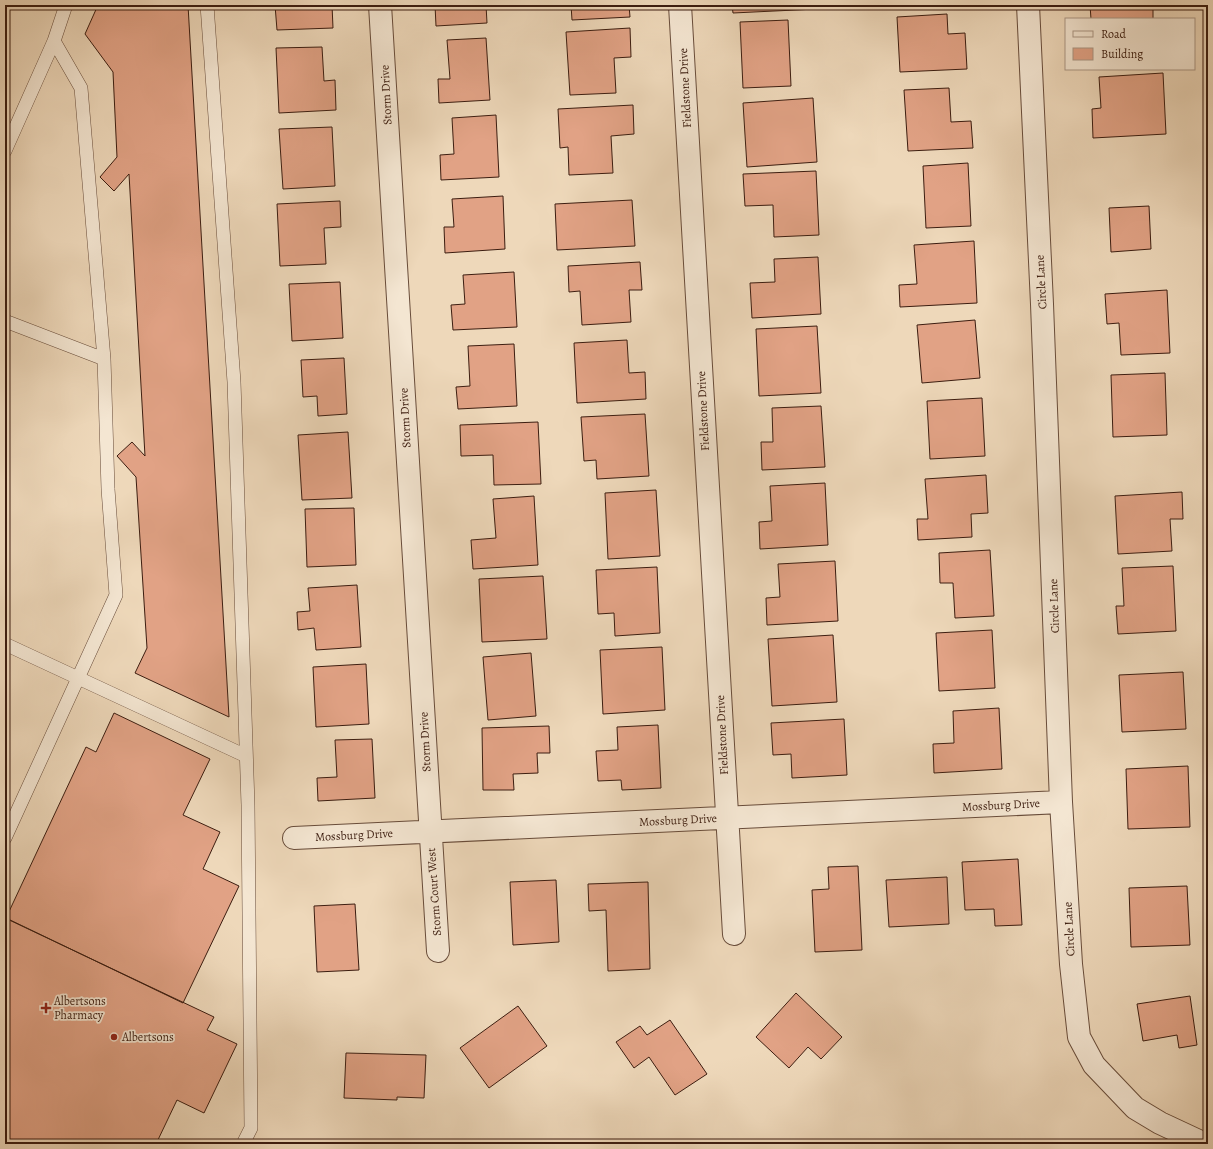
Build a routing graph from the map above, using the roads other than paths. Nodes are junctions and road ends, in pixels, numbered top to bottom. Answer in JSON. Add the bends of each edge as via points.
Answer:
{"nodes":[{"id":1,"x":66,"y":5,"type":"edge"},
{"id":2,"x":207,"y":5,"type":"edge"},
{"id":3,"x":380,"y":5,"type":"edge"},
{"id":4,"x":680,"y":5,"type":"edge"},
{"id":5,"x":1028,"y":5,"type":"edge"},
{"id":6,"x":54,"y":41,"type":"junction"},
{"id":7,"x":5,"y":151,"type":"edge"},
{"id":8,"x":5,"y":321,"type":"edge"},
{"id":9,"x":104,"y":359,"type":"junction"},
{"id":10,"x":5,"y":644,"type":"edge"},
{"id":11,"x":78,"y":677,"type":"junction"},
{"id":12,"x":246,"y":756,"type":"junction"},
{"id":13,"x":1061,"y":802,"type":"junction"},
{"id":14,"x":727,"y":818,"type":"junction"},
{"id":15,"x":430,"y":832,"type":"junction"},
{"id":16,"x":5,"y":838,"type":"edge"},
{"id":17,"x":294,"y":838,"type":"dead end"},
{"id":18,"x":734,"y":934,"type":"dead end"},
{"id":19,"x":438,"y":951,"type":"dead end"},
{"id":20,"x":243,"y":1144,"type":"edge"},
{"id":21,"x":1204,"y":1144,"type":"edge"}],
"edges":[{"from":1,"to":6,"type":"lane"},
{"from":2,"to":12,"type":"lane","via":[[234,382]]},
{"from":3,"to":15,"type":"street","name":"Storm Drive"},
{"from":4,"to":14,"type":"street","name":"Fieldstone Drive"},
{"from":5,"to":13,"type":"street","name":"Circle Lane"},
{"from":6,"to":7,"type":"lane"},
{"from":6,"to":9,"type":"lane","via":[[80,88]]},
{"from":8,"to":9,"type":"lane"},
{"from":9,"to":11,"type":"lane","via":[[108,489],[116,595]]},
{"from":10,"to":11,"type":"lane"},
{"from":11,"to":12,"type":"lane"},
{"from":11,"to":16,"type":"lane"},
{"from":12,"to":20,"type":"lane","via":[[251,1128]]},
{"from":13,"to":14,"type":"street","name":"Mossburg Drive"},
{"from":13,"to":21,"type":"street","name":"Circle Lane","via":[[1071,964],[1079,1037],[1094,1065],[1135,1108]]},
{"from":14,"to":15,"type":"street","name":"Mossburg Drive"},
{"from":14,"to":18,"type":"street","name":"Fieldstone Drive"},
{"from":15,"to":17,"type":"street","name":"Mossburg Drive"},
{"from":15,"to":19,"type":"street","name":"Storm Court West"}]}
